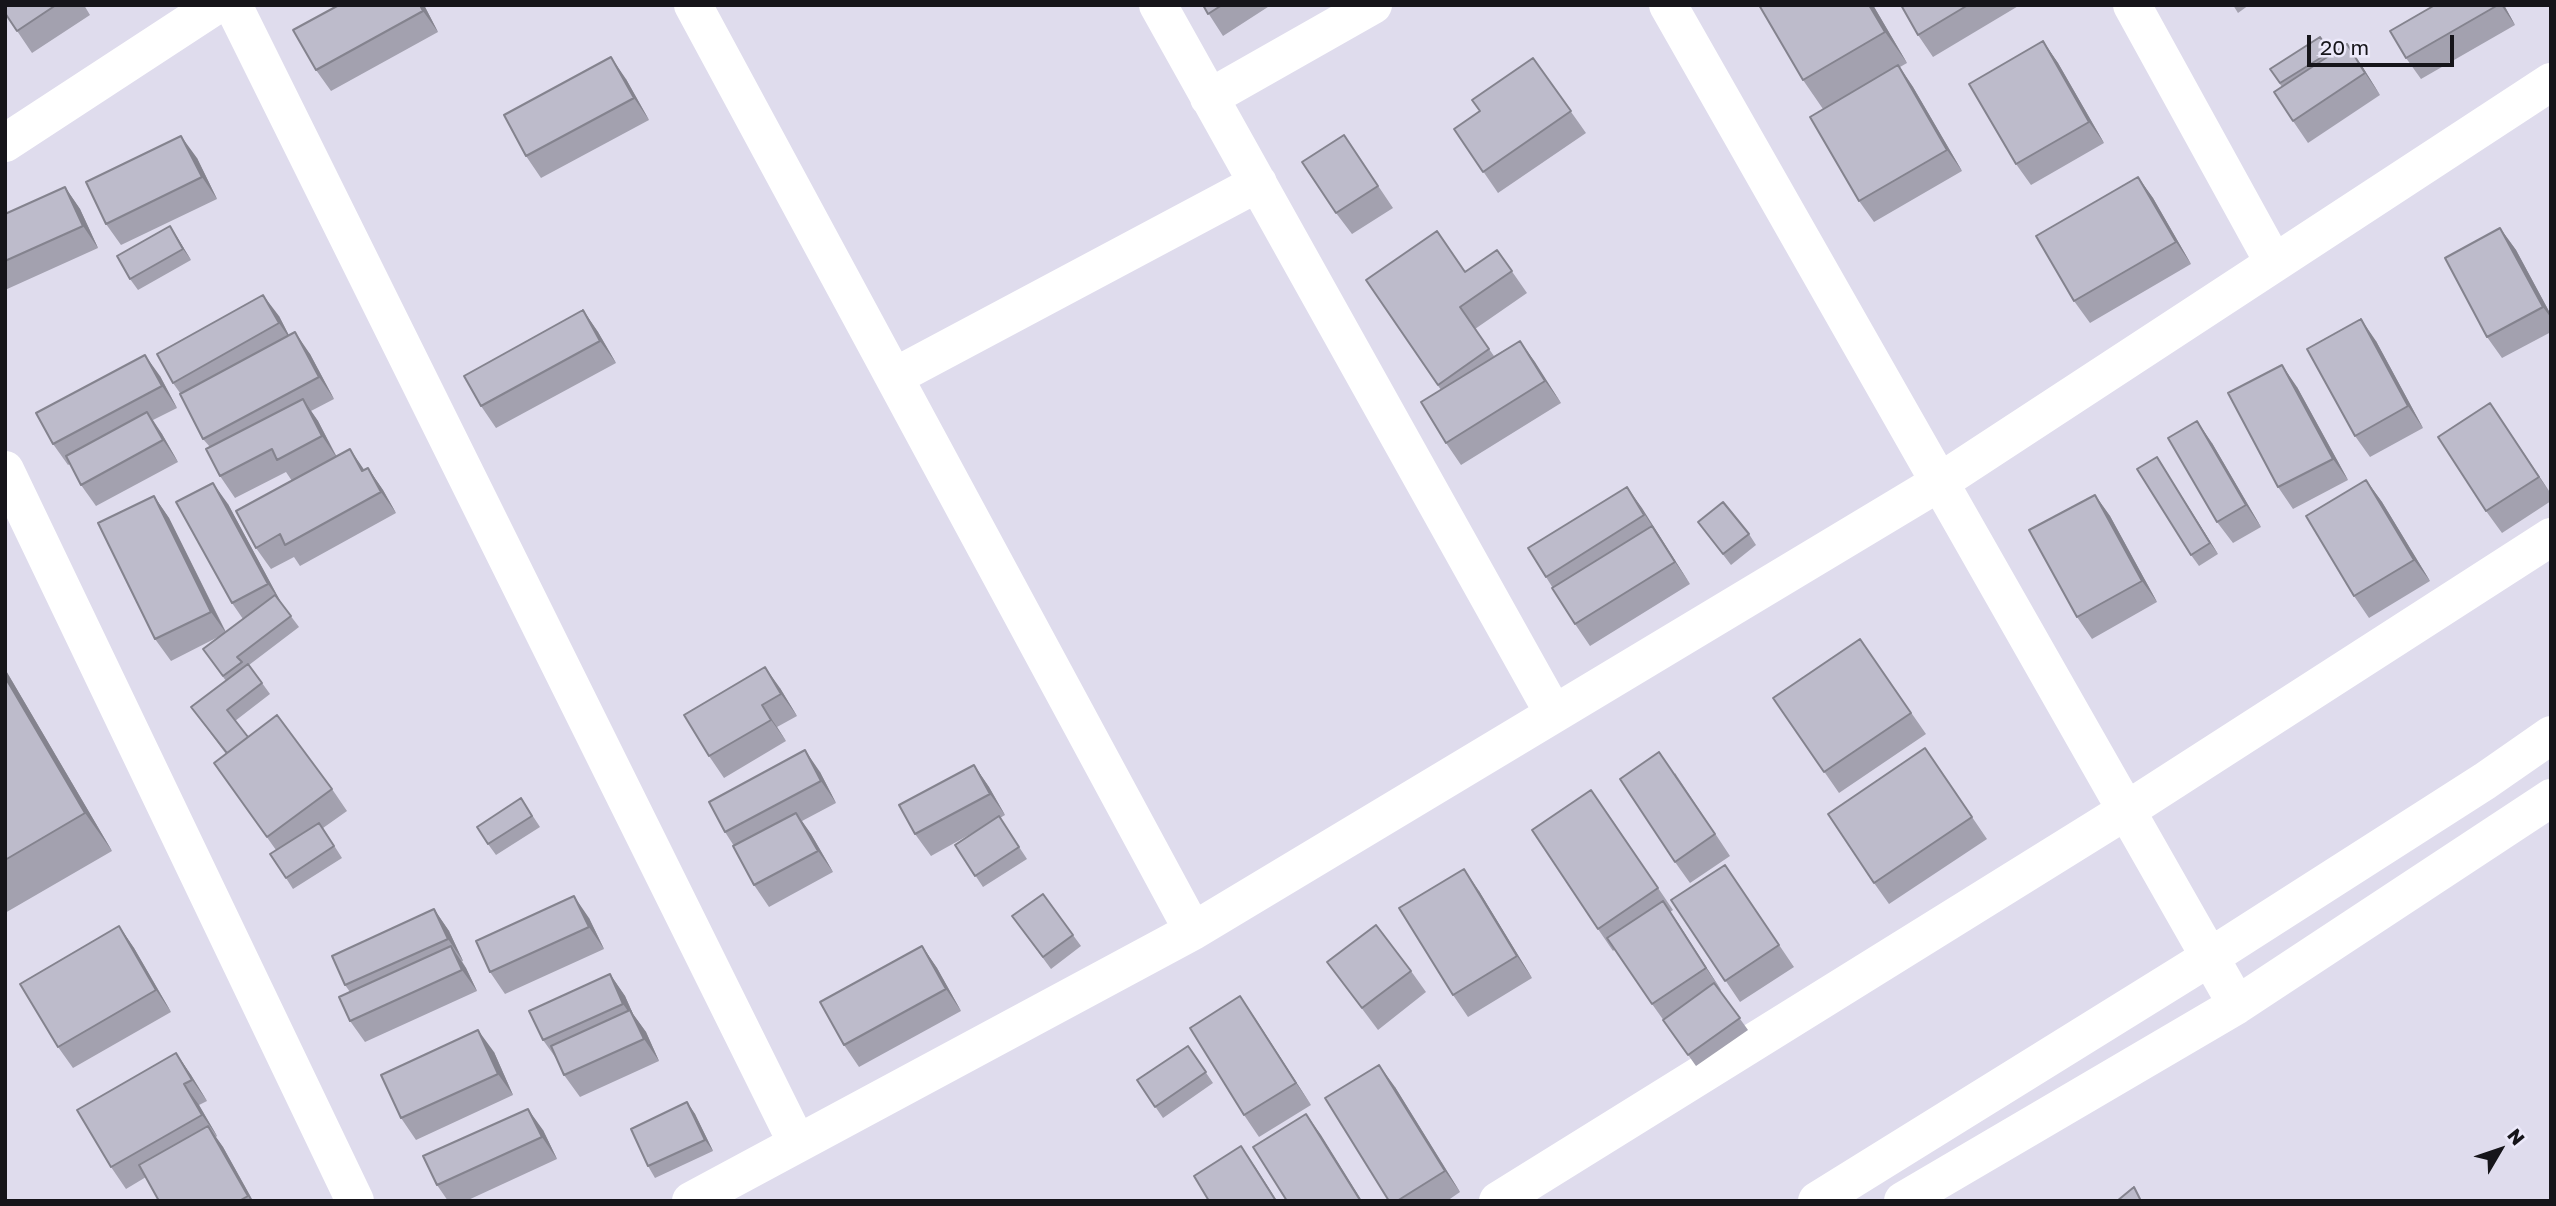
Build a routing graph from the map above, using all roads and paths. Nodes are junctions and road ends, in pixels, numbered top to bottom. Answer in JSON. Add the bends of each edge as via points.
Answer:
{"nodes":[{"id":1,"x":216,"y":5,"type":"edge"},
{"id":2,"x":233,"y":5,"type":"edge"},
{"id":3,"x":693,"y":5,"type":"edge"},
{"id":4,"x":1158,"y":5,"type":"edge"},
{"id":5,"x":1373,"y":5,"type":"edge"},
{"id":6,"x":1668,"y":5,"type":"edge"},
{"id":7,"x":2132,"y":5,"type":"edge"},
{"id":8,"x":2551,"y":82,"type":"edge"},
{"id":9,"x":1209,"y":98,"type":"junction"},
{"id":10,"x":5,"y":143,"type":"edge"},
{"id":11,"x":1258,"y":183,"type":"junction"},
{"id":12,"x":2274,"y":262,"type":"junction"},
{"id":13,"x":894,"y":377,"type":"junction"},
{"id":14,"x":5,"y":470,"type":"edge"},
{"id":15,"x":1940,"y":482,"type":"junction"},
{"id":16,"x":2551,"y":537,"type":"edge"},
{"id":17,"x":1554,"y":714,"type":"junction"},
{"id":18,"x":2551,"y":735,"type":"edge"},
{"id":19,"x":2551,"y":798,"type":"edge"},
{"id":20,"x":2127,"y":810,"type":"junction"},
{"id":21,"x":1193,"y":931,"type":"junction"},
{"id":22,"x":2210,"y":957,"type":"junction"},
{"id":23,"x":2236,"y":1005,"type":"junction"},
{"id":24,"x":797,"y":1143,"type":"junction"},
{"id":25,"x":355,"y":1201,"type":"edge"},
{"id":26,"x":691,"y":1201,"type":"edge"},
{"id":27,"x":1498,"y":1201,"type":"edge"},
{"id":28,"x":1816,"y":1201,"type":"edge"},
{"id":29,"x":1903,"y":1201,"type":"edge"}],
"edges":[{"from":1,"to":10,"type":"street"},
{"from":2,"to":24,"type":"street"},
{"from":3,"to":13,"type":"street"},
{"from":4,"to":9,"type":"street"},
{"from":5,"to":9,"type":"street"},
{"from":6,"to":15,"type":"street"},
{"from":7,"to":12,"type":"street"},
{"from":8,"to":12,"type":"street"},
{"from":9,"to":11,"type":"street"},
{"from":11,"to":13,"type":"street"},
{"from":11,"to":17,"type":"street"},
{"from":12,"to":15,"type":"street"},
{"from":13,"to":21,"type":"street"},
{"from":14,"to":25,"type":"street"},
{"from":15,"to":17,"type":"street"},
{"from":15,"to":20,"type":"street"},
{"from":16,"to":20,"type":"street"},
{"from":17,"to":21,"type":"street"},
{"from":18,"to":22,"type":"street"},
{"from":19,"to":23,"type":"street"},
{"from":20,"to":22,"type":"street"},
{"from":20,"to":27,"type":"street"},
{"from":21,"to":24,"type":"street"},
{"from":22,"to":23,"type":"street"},
{"from":22,"to":28,"type":"street"},
{"from":23,"to":29,"type":"street"},
{"from":24,"to":26,"type":"street"}]}
